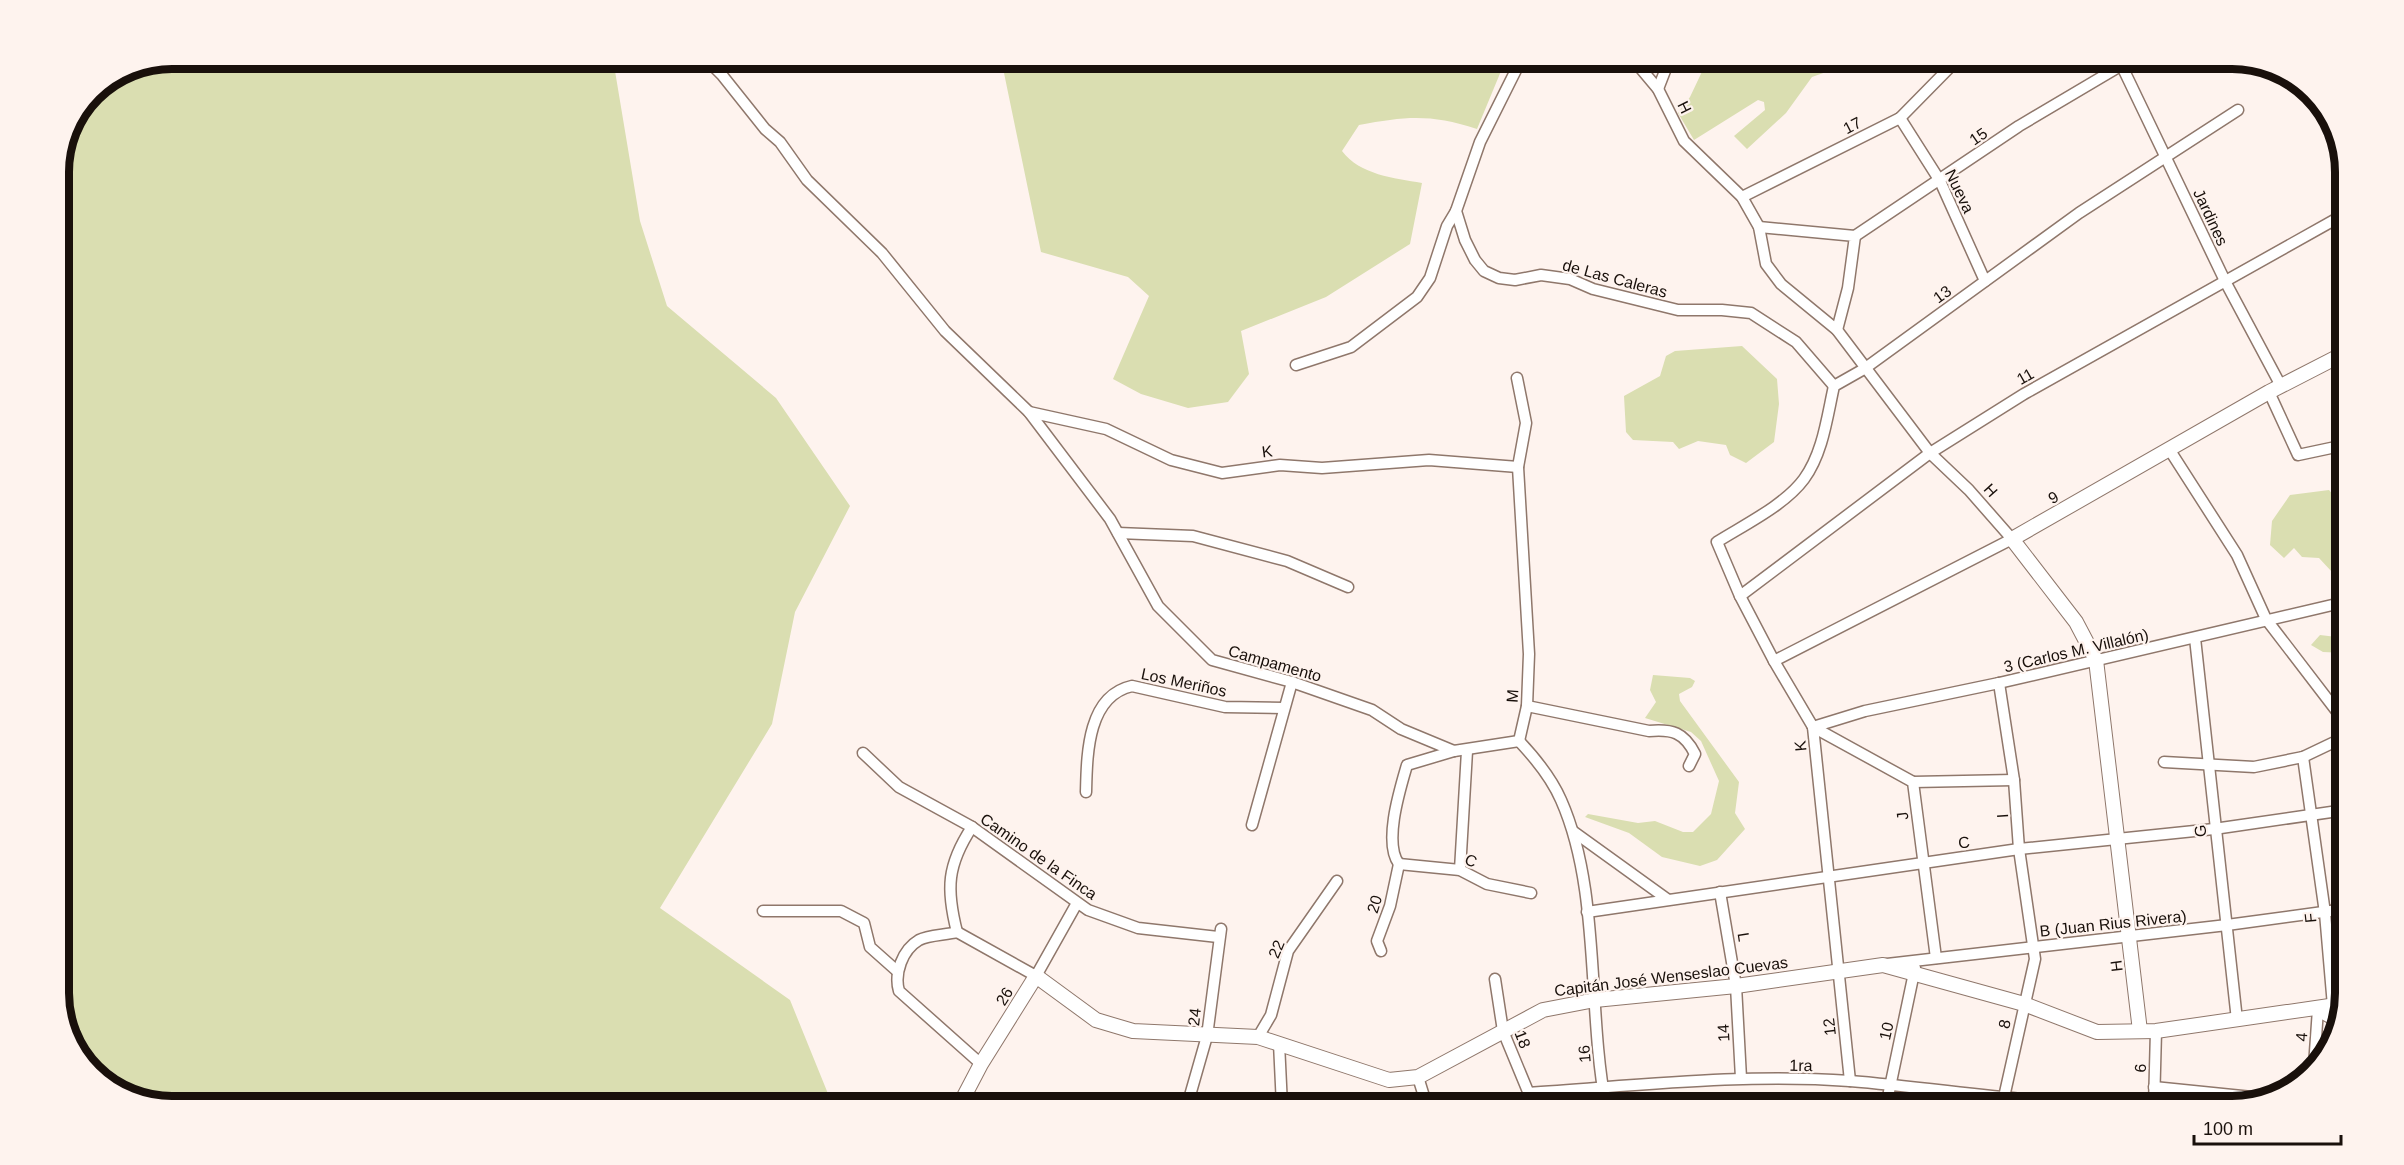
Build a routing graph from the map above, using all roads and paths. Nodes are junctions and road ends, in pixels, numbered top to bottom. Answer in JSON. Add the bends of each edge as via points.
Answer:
{"nodes":[{"id":1,"x":716,"y":69,"type":"edge"},
{"id":2,"x":1516,"y":69,"type":"edge"},
{"id":3,"x":1641,"y":69,"type":"edge"},
{"id":4,"x":1666,"y":69,"type":"edge"},
{"id":5,"x":1948,"y":69,"type":"edge"},
{"id":6,"x":2109,"y":69,"type":"edge"},
{"id":7,"x":2123,"y":69,"type":"edge"},
{"id":8,"x":1658,"y":89,"type":"junction"},
{"id":9,"x":2238,"y":110,"type":"dead end"},
{"id":10,"x":1900,"y":118,"type":"junction"},
{"id":11,"x":2166,"y":156,"type":"junction"},
{"id":12,"x":1940,"y":181,"type":"junction"},
{"id":13,"x":1742,"y":197,"type":"junction"},
{"id":14,"x":1456,"y":211,"type":"junction"},
{"id":15,"x":2335,"y":220,"type":"edge"},
{"id":16,"x":1759,"y":227,"type":"junction"},
{"id":17,"x":1855,"y":236,"type":"junction"},
{"id":18,"x":1985,"y":281,"type":"junction"},
{"id":19,"x":2226,"y":283,"type":"junction"},
{"id":20,"x":1837,"y":330,"type":"junction"},
{"id":21,"x":2335,"y":357,"type":"edge"},
{"id":22,"x":1296,"y":365,"type":"dead end"},
{"id":23,"x":1864,"y":369,"type":"junction"},
{"id":24,"x":1517,"y":378,"type":"dead end"},
{"id":25,"x":1834,"y":386,"type":"junction"},
{"id":26,"x":2275,"y":389,"type":"junction"},
{"id":27,"x":1029,"y":412,"type":"junction"},
{"id":28,"x":2335,"y":447,"type":"edge"},
{"id":29,"x":2169,"y":449,"type":"junction"},
{"id":30,"x":1930,"y":453,"type":"junction"},
{"id":31,"x":1518,"y":467,"type":"junction"},
{"id":32,"x":1118,"y":533,"type":"junction"},
{"id":33,"x":2012,"y":539,"type":"junction"},
{"id":34,"x":1348,"y":587,"type":"dead end"},
{"id":35,"x":1740,"y":596,"type":"junction"},
{"id":36,"x":2335,"y":604,"type":"edge"},
{"id":37,"x":2266,"y":619,"type":"junction"},
{"id":38,"x":2195,"y":638,"type":"junction"},
{"id":39,"x":2096,"y":660,"type":"junction"},
{"id":40,"x":1773,"y":661,"type":"junction"},
{"id":41,"x":1292,"y":682,"type":"junction"},
{"id":42,"x":1999,"y":683,"type":"junction"},
{"id":43,"x":1527,"y":706,"type":"junction"},
{"id":44,"x":1284,"y":708,"type":"junction"},
{"id":45,"x":2335,"y":709,"type":"edge"},
{"id":46,"x":1813,"y":728,"type":"junction"},
{"id":47,"x":1519,"y":741,"type":"junction"},
{"id":48,"x":2335,"y":742,"type":"edge"},
{"id":49,"x":1454,"y":751,"type":"junction"},
{"id":50,"x":1467,"y":751,"type":"junction"},
{"id":51,"x":863,"y":753,"type":"dead end"},
{"id":52,"x":2303,"y":757,"type":"junction"},
{"id":53,"x":2164,"y":762,"type":"dead end"},
{"id":54,"x":2208,"y":765,"type":"junction"},
{"id":55,"x":1689,"y":766,"type":"dead end"},
{"id":56,"x":2014,"y":780,"type":"junction"},
{"id":57,"x":1913,"y":782,"type":"junction"},
{"id":58,"x":1086,"y":792,"type":"dead end"},
{"id":59,"x":2335,"y":811,"type":"edge"},
{"id":60,"x":2310,"y":815,"type":"junction"},
{"id":61,"x":1252,"y":825,"type":"dead end"},
{"id":62,"x":972,"y":827,"type":"junction"},
{"id":63,"x":2214,"y":829,"type":"junction"},
{"id":64,"x":1574,"y":832,"type":"junction"},
{"id":65,"x":2116,"y":837,"type":"junction"},
{"id":66,"x":2019,"y":849,"type":"junction"},
{"id":67,"x":1922,"y":863,"type":"junction"},
{"id":68,"x":1399,"y":864,"type":"junction"},
{"id":69,"x":1460,"y":870,"type":"junction"},
{"id":70,"x":1828,"y":875,"type":"junction"},
{"id":71,"x":1337,"y":881,"type":"dead end"},
{"id":72,"x":1720,"y":892,"type":"junction"},
{"id":73,"x":1530,"y":893,"type":"dead end"},
{"id":74,"x":1667,"y":899,"type":"junction"},
{"id":75,"x":1077,"y":903,"type":"junction"},
{"id":76,"x":763,"y":911,"type":"dead end"},
{"id":77,"x":2335,"y":911,"type":"edge"},
{"id":78,"x":1587,"y":912,"type":"junction"},
{"id":79,"x":2325,"y":913,"type":"junction"},
{"id":80,"x":2227,"y":925,"type":"junction"},
{"id":81,"x":957,"y":932,"type":"junction"},
{"id":82,"x":1220,"y":933,"type":"joint"},
{"id":83,"x":2129,"y":937,"type":"junction"},
{"id":84,"x":2032,"y":948,"type":"junction"},
{"id":85,"x":1381,"y":951,"type":"dead end"},
{"id":86,"x":1936,"y":958,"type":"junction"},
{"id":87,"x":1915,"y":967,"type":"junction"},
{"id":88,"x":1837,"y":970,"type":"junction"},
{"id":89,"x":897,"y":971,"type":"junction"},
{"id":90,"x":1036,"y":976,"type":"junction"},
{"id":91,"x":1495,"y":979,"type":"dead end"},
{"id":92,"x":2335,"y":984,"type":"edge"},
{"id":93,"x":1736,"y":986,"type":"junction"},
{"id":94,"x":1595,"y":1000,"type":"junction"},
{"id":95,"x":2024,"y":1004,"type":"junction"},
{"id":96,"x":2334,"y":1006,"type":"edge"},
{"id":97,"x":2318,"y":1009,"type":"junction"},
{"id":98,"x":2332,"y":1017,"type":"edge"},
{"id":99,"x":2237,"y":1020,"type":"junction"},
{"id":100,"x":1503,"y":1031,"type":"junction"},
{"id":101,"x":2140,"y":1031,"type":"junction"},
{"id":102,"x":2156,"y":1031,"type":"junction"},
{"id":103,"x":1207,"y":1036,"type":"junction"},
{"id":104,"x":1258,"y":1037,"type":"junction"},
{"id":105,"x":1279,"y":1043,"type":"junction"},
{"id":106,"x":2315,"y":1055,"type":"edge"},
{"id":107,"x":981,"y":1064,"type":"junction"},
{"id":108,"x":1418,"y":1077,"type":"junction"},
{"id":109,"x":1741,"y":1078,"type":"junction"},
{"id":110,"x":1850,"y":1081,"type":"junction"},
{"id":111,"x":1889,"y":1086,"type":"junction"},
{"id":112,"x":2154,"y":1087,"type":"junction"},
{"id":113,"x":1602,"y":1088,"type":"junction"},
{"id":114,"x":1528,"y":1093,"type":"junction"},
{"id":115,"x":965,"y":1096,"type":"edge"},
{"id":116,"x":1190,"y":1096,"type":"edge"},
{"id":117,"x":1281,"y":1096,"type":"edge"},
{"id":118,"x":1424,"y":1096,"type":"edge"},
{"id":119,"x":1529,"y":1096,"type":"edge"},
{"id":120,"x":1604,"y":1096,"type":"edge"},
{"id":121,"x":1888,"y":1096,"type":"edge"},
{"id":122,"x":1956,"y":1096,"type":"edge"},
{"id":123,"x":2004,"y":1096,"type":"edge"},
{"id":124,"x":2154,"y":1096,"type":"edge"},
{"id":125,"x":2238,"y":1096,"type":"edge"}],
"edges":[{"from":1,"to":27,"type":"street","name":"Campamento","via":[[780,142],[807,180],[882,253],[945,331]]},
{"from":2,"to":14,"type":"street","via":[[1480,142]]},
{"from":3,"to":8,"type":"street","name":"H"},
{"from":4,"to":8,"type":"street"},
{"from":5,"to":10,"type":"street","name":"17"},
{"from":6,"to":12,"type":"street","name":"15"},
{"from":7,"to":11,"type":"street","name":"Jardines"},
{"from":8,"to":13,"type":"street","name":"H","via":[[1684,141]]},
{"from":9,"to":11,"type":"street","name":"13"},
{"from":10,"to":12,"type":"street","name":"Nueva"},
{"from":10,"to":13,"type":"street","name":"17"},
{"from":11,"to":18,"type":"street","name":"13"},
{"from":11,"to":19,"type":"street","name":"Jardines"},
{"from":12,"to":17,"type":"street","name":"15"},
{"from":12,"to":18,"type":"street","name":"Nueva"},
{"from":13,"to":16,"type":"street","name":"H"},
{"from":14,"to":22,"type":"street","via":[[1430,278],[1417,297],[1351,347]]},
{"from":14,"to":25,"type":"street","name":"de Las Caleras","via":[[1475,260],[1484,271],[1499,278],[1515,280],[1541,275],[1570,279],[1593,289],[1678,310],[1751,313],[1796,342]]},
{"from":15,"to":19,"type":"street","name":"11"},
{"from":16,"to":17,"type":"street"},
{"from":16,"to":20,"type":"street","name":"H","via":[[1766,264],[1781,284]]},
{"from":17,"to":20,"type":"street"},
{"from":18,"to":23,"type":"street","name":"13"},
{"from":19,"to":26,"type":"street","name":"Jardines"},
{"from":19,"to":30,"type":"street","name":"11","via":[[2024,394]]},
{"from":20,"to":23,"type":"street","name":"H"},
{"from":21,"to":26,"type":"street","name":"9"},
{"from":23,"to":25,"type":"street","name":"13"},
{"from":23,"to":30,"type":"street","name":"H"},
{"from":24,"to":31,"type":"street","name":"M","via":[[1526,423]]},
{"from":25,"to":35,"type":"street","name":"K","via":[[1817,456],[1804,480],[1772,508],[1717,542]]},
{"from":26,"to":28,"type":"street","name":"Jardines","via":[[2298,455]]},
{"from":26,"to":29,"type":"street","name":"9"},
{"from":27,"to":31,"type":"street","name":"K","via":[[1106,429],[1171,460],[1222,473],[1280,465],[1322,468],[1429,460]]},
{"from":27,"to":32,"type":"street","name":"Campamento"},
{"from":29,"to":33,"type":"street","name":"9"},
{"from":29,"to":37,"type":"street","via":[[2237,555]]},
{"from":30,"to":33,"type":"street","name":"H"},
{"from":30,"to":35,"type":"street","name":"11"},
{"from":31,"to":43,"type":"street","name":"M","via":[[1529,654]]},
{"from":32,"to":34,"type":"street","via":[[1193,536],[1287,561]]},
{"from":32,"to":41,"type":"street","name":"Campamento","via":[[1158,606],[1212,660]]},
{"from":33,"to":39,"type":"street","name":"H","via":[[2076,622]]},
{"from":33,"to":40,"type":"street","name":"9"},
{"from":35,"to":40,"type":"street","name":"K"},
{"from":36,"to":37,"type":"street","name":"3 (Carlos M. Villalón)"},
{"from":37,"to":38,"type":"street","name":"3 (Carlos M. Villalón)"},
{"from":37,"to":45,"type":"street"},
{"from":38,"to":39,"type":"street","name":"3 (Carlos M. Villalón)"},
{"from":38,"to":54,"type":"street","name":"G"},
{"from":39,"to":42,"type":"street","name":"3 (Carlos M. Villalón)"},
{"from":39,"to":65,"type":"street","name":"H"},
{"from":40,"to":46,"type":"street","name":"K"},
{"from":41,"to":44,"type":"street"},
{"from":41,"to":49,"type":"street","name":"Campamento","via":[[1372,710],[1401,729]]},
{"from":42,"to":46,"type":"street","name":"3 (Carlos M. Villalón)","via":[[1865,711]]},
{"from":42,"to":56,"type":"street","name":"I"},
{"from":43,"to":47,"type":"street","name":"M"},
{"from":43,"to":55,"type":"street","via":[[1649,731],[1667,729],[1679,733],[1695,754]]},
{"from":44,"to":58,"type":"street","name":"Los Meriños","via":[[1225,707],[1132,686],[1117,691],[1103,703],[1098,715]]},
{"from":44,"to":61,"type":"street"},
{"from":46,"to":57,"type":"street"},
{"from":46,"to":70,"type":"street","name":"K"},
{"from":47,"to":50,"type":"street","name":"Campamento"},
{"from":47,"to":64,"type":"street","via":[[1542,766],[1561,798]]},
{"from":48,"to":52,"type":"street"},
{"from":49,"to":50,"type":"street","name":"Campamento"},
{"from":49,"to":68,"type":"street","via":[[1407,765],[1396,804],[1392,852]]},
{"from":50,"to":69,"type":"street"},
{"from":51,"to":62,"type":"street","name":"Camino de la Finca","via":[[899,787]]},
{"from":52,"to":54,"type":"street","via":[[2254,767]]},
{"from":52,"to":60,"type":"street","name":"F"},
{"from":53,"to":54,"type":"street"},
{"from":54,"to":63,"type":"street","name":"G"},
{"from":56,"to":57,"type":"street"},
{"from":56,"to":66,"type":"street","name":"I"},
{"from":57,"to":67,"type":"street","name":"J"},
{"from":59,"to":60,"type":"street","name":"C"},
{"from":60,"to":63,"type":"street","name":"C"},
{"from":60,"to":79,"type":"street","name":"F"},
{"from":62,"to":75,"type":"street","name":"Camino de la Finca"},
{"from":62,"to":81,"type":"street","via":[[958,849],[950,876],[950,904]]},
{"from":63,"to":65,"type":"street","name":"C"},
{"from":63,"to":80,"type":"street","name":"G"},
{"from":64,"to":74,"type":"street"},
{"from":64,"to":78,"type":"street"},
{"from":65,"to":66,"type":"street","name":"C"},
{"from":65,"to":83,"type":"street","name":"H"},
{"from":66,"to":67,"type":"street","name":"C"},
{"from":66,"to":84,"type":"street","name":"I"},
{"from":67,"to":70,"type":"street","name":"C"},
{"from":67,"to":86,"type":"street","name":"J"},
{"from":68,"to":69,"type":"street","name":"C"},
{"from":68,"to":85,"type":"street","name":"20","via":[[1377,941]]},
{"from":69,"to":73,"type":"street","name":"C","via":[[1487,884]]},
{"from":70,"to":72,"type":"street","name":"C"},
{"from":70,"to":88,"type":"street","name":"K"},
{"from":71,"to":104,"type":"street","name":"22","via":[[1288,951],[1271,1015]]},
{"from":72,"to":74,"type":"street","name":"C"},
{"from":72,"to":93,"type":"street","name":"L"},
{"from":74,"to":78,"type":"street","name":"C"},
{"from":75,"to":82,"type":"street","name":"Camino de la Finca","via":[[1138,928]]},
{"from":75,"to":90,"type":"street","name":"26"},
{"from":76,"to":89,"type":"street","via":[[841,911],[864,922],[870,947]]},
{"from":77,"to":79,"type":"street","name":"B (Juan Rius Rivera)"},
{"from":78,"to":94,"type":"street"},
{"from":79,"to":80,"type":"street","name":"B (Juan Rius Rivera)"},
{"from":79,"to":92,"type":"street","name":"F"},
{"from":80,"to":83,"type":"street","name":"B (Juan Rius Rivera)"},
{"from":80,"to":99,"type":"street","name":"G"},
{"from":81,"to":89,"type":"street","via":[[919,940]]},
{"from":81,"to":90,"type":"street"},
{"from":82,"to":103,"type":"street","name":"24"},
{"from":83,"to":84,"type":"street","name":"B (Juan Rius Rivera)"},
{"from":83,"to":101,"type":"street","name":"H"},
{"from":84,"to":86,"type":"street","name":"B (Juan Rius Rivera)"},
{"from":84,"to":95,"type":"street","name":"8","via":[[2035,959]]},
{"from":86,"to":87,"type":"street","name":"B (Juan Rius Rivera)"},
{"from":87,"to":88,"type":"street","name":"Capitán José Wenseslao Cuevas","via":[[1882,965]]},
{"from":87,"to":95,"type":"street","name":"Capitán José Wenseslao Cuevas"},
{"from":87,"to":111,"type":"street","name":"10"},
{"from":88,"to":93,"type":"street","name":"Capitán José Wenseslao Cuevas"},
{"from":88,"to":110,"type":"street","name":"12"},
{"from":89,"to":107,"type":"street","via":[[896,982],[904,999]]},
{"from":90,"to":103,"type":"street","name":"Capitán José Wenseslao Cuevas","via":[[1096,1020],[1133,1031]]},
{"from":90,"to":107,"type":"street","name":"26"},
{"from":91,"to":100,"type":"street","name":"18"},
{"from":93,"to":94,"type":"street","name":"Capitán José Wenseslao Cuevas"},
{"from":93,"to":109,"type":"street","name":"14"},
{"from":94,"to":100,"type":"street","name":"Capitán José Wenseslao Cuevas","via":[[1543,1010]]},
{"from":94,"to":113,"type":"street","name":"16"},
{"from":95,"to":101,"type":"street","name":"Capitán José Wenseslao Cuevas","via":[[2097,1032]]},
{"from":95,"to":123,"type":"street","name":"8"},
{"from":96,"to":97,"type":"street"},
{"from":97,"to":98,"type":"street"},
{"from":97,"to":99,"type":"street"},
{"from":97,"to":106,"type":"street","name":"4"},
{"from":99,"to":102,"type":"street"},
{"from":100,"to":108,"type":"street","name":"Capitán José Wenseslao Cuevas"},
{"from":100,"to":114,"type":"street","name":"18"},
{"from":101,"to":102,"type":"street"},
{"from":102,"to":112,"type":"street","name":"6"},
{"from":103,"to":104,"type":"street","name":"Capitán José Wenseslao Cuevas"},
{"from":103,"to":116,"type":"street","name":"24"},
{"from":104,"to":105,"type":"street","name":"Capitán José Wenseslao Cuevas"},
{"from":105,"to":108,"type":"street","name":"Capitán José Wenseslao Cuevas","via":[[1389,1080]]},
{"from":105,"to":117,"type":"street"},
{"from":107,"to":115,"type":"street","name":"26"},
{"from":108,"to":118,"type":"street"},
{"from":109,"to":110,"type":"street","name":"1ra"},
{"from":109,"to":113,"type":"street","name":"1ra"},
{"from":110,"to":111,"type":"street","name":"1ra"},
{"from":111,"to":121,"type":"street","name":"10"},
{"from":111,"to":122,"type":"street","name":"1ra"},
{"from":112,"to":124,"type":"street","name":"6"},
{"from":112,"to":125,"type":"street"},
{"from":113,"to":114,"type":"street","name":"1ra"},
{"from":113,"to":120,"type":"street","name":"16"},
{"from":114,"to":119,"type":"street","name":"18"}]}
